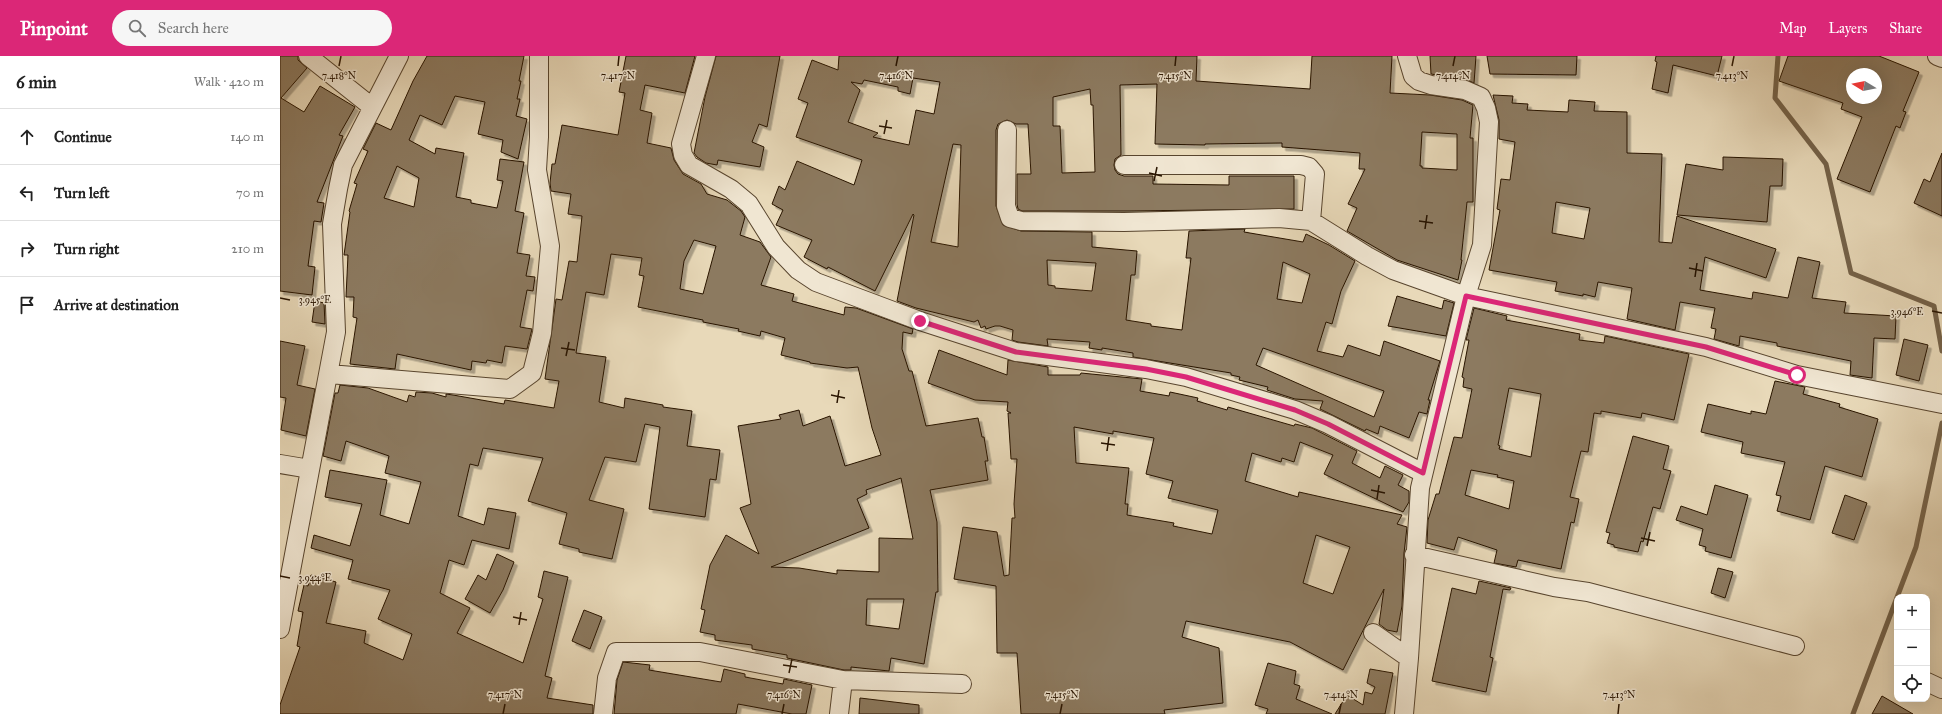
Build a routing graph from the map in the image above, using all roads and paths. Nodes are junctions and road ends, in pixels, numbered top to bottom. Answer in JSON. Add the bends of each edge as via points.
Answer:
{"nodes":[{"id":1,"x":308,"y":56,"type":"edge"},
{"id":2,"x":400,"y":56,"type":"edge"},
{"id":3,"x":539,"y":56,"type":"edge"},
{"id":4,"x":706,"y":56,"type":"edge"},
{"id":5,"x":1407,"y":56,"type":"edge"},
{"id":6,"x":1937,"y":56,"type":"edge"},
{"id":7,"x":1942,"y":58,"type":"edge"},
{"id":8,"x":372,"y":107,"type":"junction"},
{"id":9,"x":1007,"y":130,"type":"dead end"},
{"id":10,"x":1124,"y":165,"type":"dead end"},
{"id":11,"x":1311,"y":221,"type":"junction"},
{"id":12,"x":1466,"y":296,"type":"junction"},
{"id":13,"x":329,"y":374,"type":"junction"},
{"id":14,"x":1937,"y":403,"type":"edge"},
{"id":15,"x":280,"y":464,"type":"edge"},
{"id":16,"x":310,"y":469,"type":"junction"},
{"id":17,"x":1423,"y":473,"type":"junction"},
{"id":18,"x":1414,"y":555,"type":"junction"},
{"id":19,"x":280,"y":629,"type":"edge"},
{"id":20,"x":1373,"y":633,"type":"dead end"},
{"id":21,"x":1795,"y":646,"type":"dead end"},
{"id":22,"x":1409,"y":658,"type":"junction"},
{"id":23,"x":843,"y":680,"type":"junction"},
{"id":24,"x":1930,"y":683,"type":"edge"},
{"id":25,"x":962,"y":684,"type":"dead end"},
{"id":26,"x":1942,"y":689,"type":"edge"},
{"id":27,"x":603,"y":714,"type":"edge"},
{"id":28,"x":839,"y":714,"type":"edge"},
{"id":29,"x":1404,"y":714,"type":"edge"}],
"edges":[{"from":1,"to":8,"type":"street"},
{"from":2,"to":8,"type":"street"},
{"from":3,"to":13,"type":"street","via":[[537,170],[550,246],[542,333],[532,373],[510,389]]},
{"from":4,"to":17,"type":"street","via":[[681,144],[682,156],[689,166],[731,189],[749,204],[776,247],[798,270],[816,282],[920,321],[1016,352],[1146,369],[1186,377],[1295,410],[1328,424]]},
{"from":5,"to":12,"type":"street","via":[[1413,76],[1419,81],[1465,90],[1481,97],[1486,108],[1489,122],[1482,245]]},
{"from":6,"to":7,"type":"street"},
{"from":8,"to":13,"type":"street","via":[[343,166],[332,224],[336,332]]},
{"from":9,"to":11,"type":"street","via":[[1006,206],[1010,218],[1021,221],[1124,222],[1279,218]]},
{"from":10,"to":11,"type":"street","via":[[1309,167],[1316,174]]},
{"from":11,"to":12,"type":"street","via":[[1393,270]]},
{"from":12,"to":14,"type":"street","via":[[1706,347],[1797,375]]},
{"from":12,"to":17,"type":"street"},
{"from":13,"to":16,"type":"street"},
{"from":15,"to":16,"type":"street"},
{"from":16,"to":19,"type":"street"},
{"from":17,"to":18,"type":"street"},
{"from":18,"to":21,"type":"street","via":[[1554,587],[1588,592]]},
{"from":18,"to":22,"type":"street"},
{"from":20,"to":22,"type":"street"},
{"from":22,"to":29,"type":"street"},
{"from":23,"to":25,"type":"street"},
{"from":23,"to":27,"type":"street","via":[[700,652],[616,652],[607,678]]},
{"from":23,"to":28,"type":"street"},
{"from":24,"to":26,"type":"street"}]}
